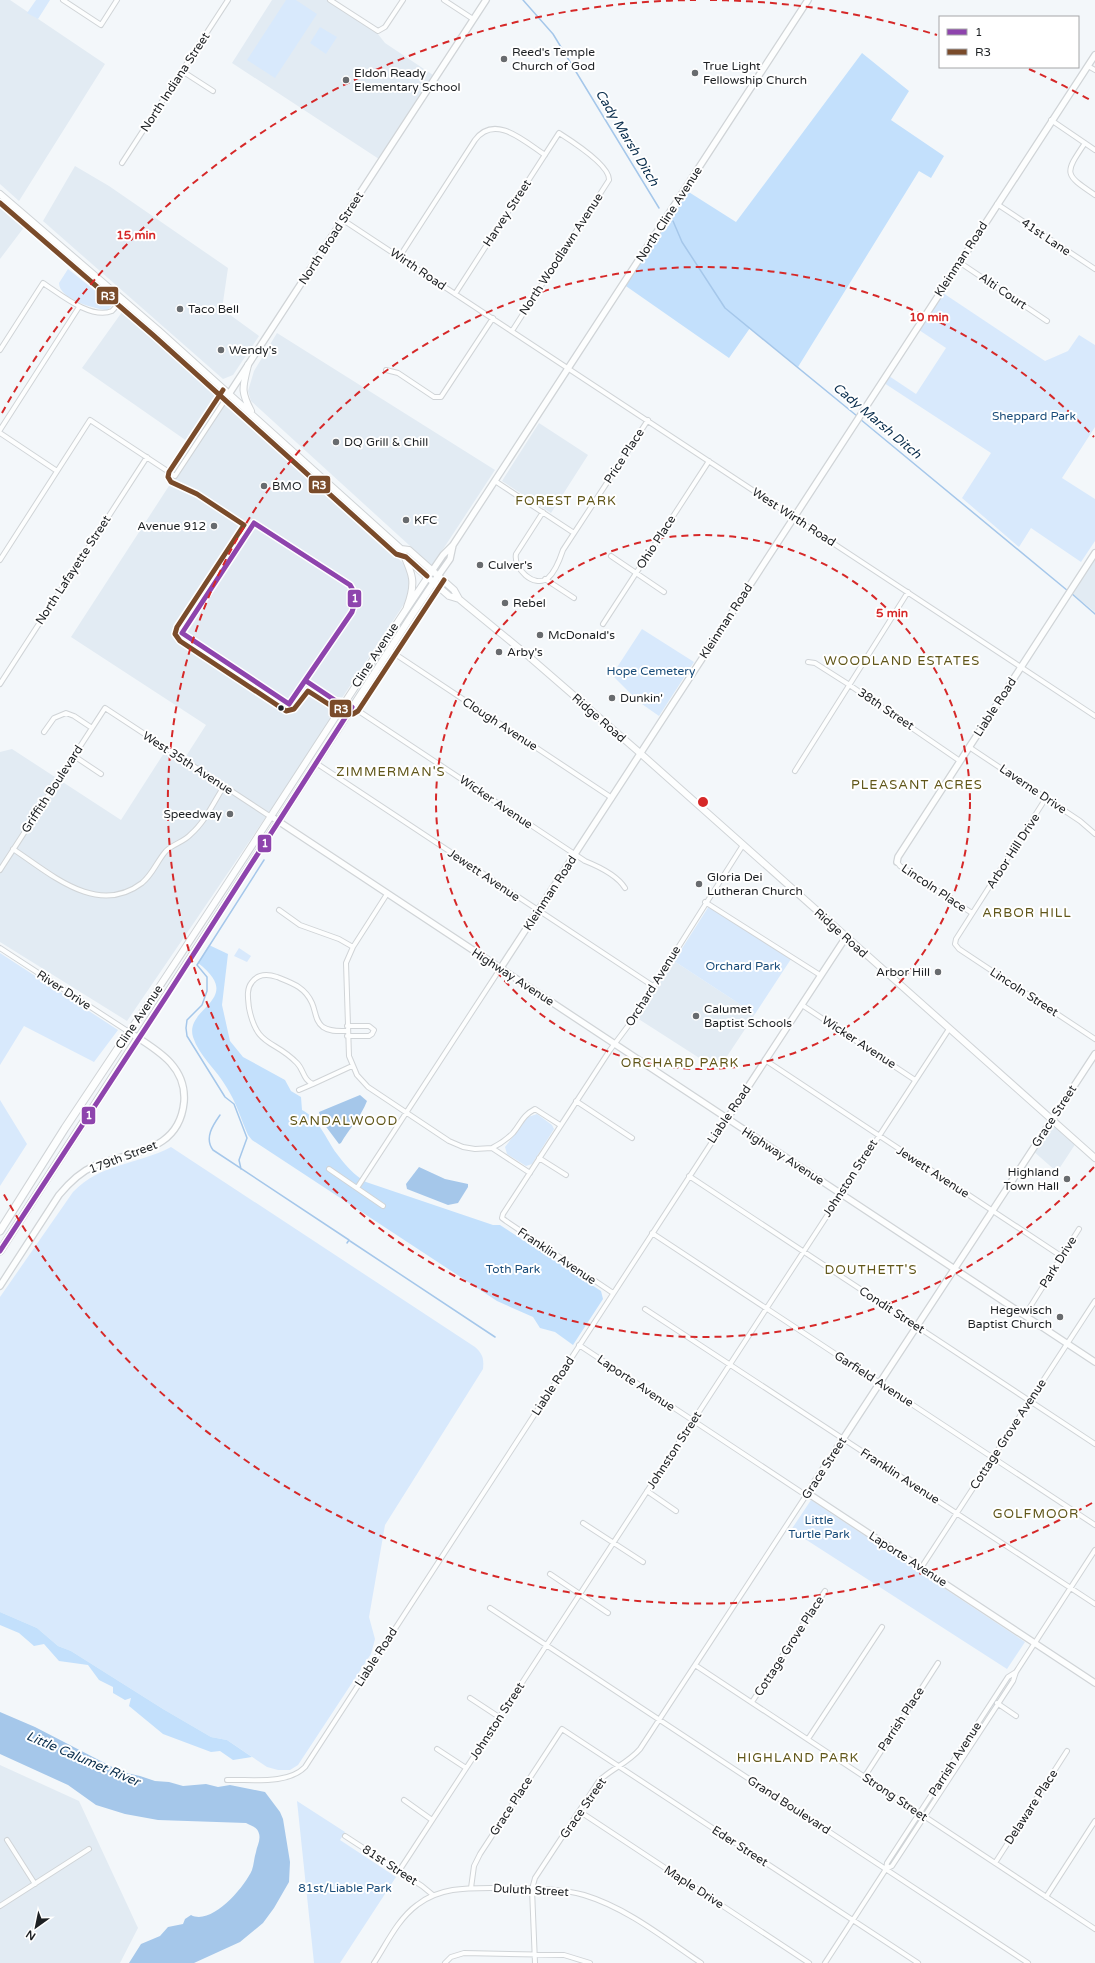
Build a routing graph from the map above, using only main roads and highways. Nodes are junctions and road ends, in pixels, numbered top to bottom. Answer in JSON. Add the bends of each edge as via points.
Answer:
{"nodes":[{"id":1,"x":0,"y":194,"type":"edge"},
{"id":2,"x":248,"y":365,"type":"road end"},
{"id":3,"x":253,"y":416,"type":"junction"},
{"id":4,"x":400,"y":549,"type":"junction"},
{"id":5,"x":404,"y":556,"type":"junction"},
{"id":6,"x":432,"y":571,"type":"junction"},
{"id":7,"x":438,"y":576,"type":"junction"},
{"id":8,"x":428,"y":578,"type":"junction"},
{"id":9,"x":433,"y":583,"type":"junction"},
{"id":10,"x":459,"y":599,"type":"junction"},
{"id":11,"x":407,"y":607,"type":"junction"},
{"id":12,"x":129,"y":1032,"type":"joint"},
{"id":13,"x":138,"y":1038,"type":"joint"},
{"id":14,"x":1095,"y":1158,"type":"edge"},
{"id":15,"x":10,"y":1215,"type":"junction"},
{"id":16,"x":0,"y":1226,"type":"edge"},
{"id":17,"x":0,"y":1231,"type":"edge"},
{"id":18,"x":0,"y":1251,"type":"edge"}],
"edges":[{"from":1,"to":3,"type":"main road","via":[[123,299]]},
{"from":2,"to":3,"type":"main road","via":[[242,389]]},
{"from":3,"to":4,"type":"main road"},
{"from":4,"to":5,"type":"main road"},
{"from":4,"to":6,"type":"main road","name":"Ridge Road","via":[[409,550]]},
{"from":5,"to":8,"type":"main road","name":"Ridge Road"},
{"from":5,"to":11,"type":"main road","via":[[413,580]]},
{"from":6,"to":7,"type":"main road","name":"Ridge Road"},
{"from":6,"to":8,"type":"main road","name":"Cline Avenue"},
{"from":7,"to":9,"type":"main road","name":"Cline Avenue"},
{"from":7,"to":10,"type":"main road","name":"Ridge Road","via":[[454,590]]},
{"from":8,"to":9,"type":"main road","name":"Ridge Road"},
{"from":8,"to":11,"type":"main road","name":"Cline Avenue"},
{"from":9,"to":10,"type":"main road","name":"Ridge Road","via":[[449,596]]},
{"from":9,"to":13,"type":"main road","name":"Cline Avenue"},
{"from":10,"to":14,"type":"main road","name":"Ridge Road","via":[[640,753]]},
{"from":11,"to":12,"type":"main road","name":"Cline Avenue","via":[[272,818]]},
{"from":12,"to":15,"type":"highway","name":"Cline Avenue"},
{"from":13,"to":18,"type":"highway","name":"Cline Avenue"},
{"from":15,"to":16,"type":"highway"},
{"from":15,"to":17,"type":"highway","name":"Cline Avenue"}]}
